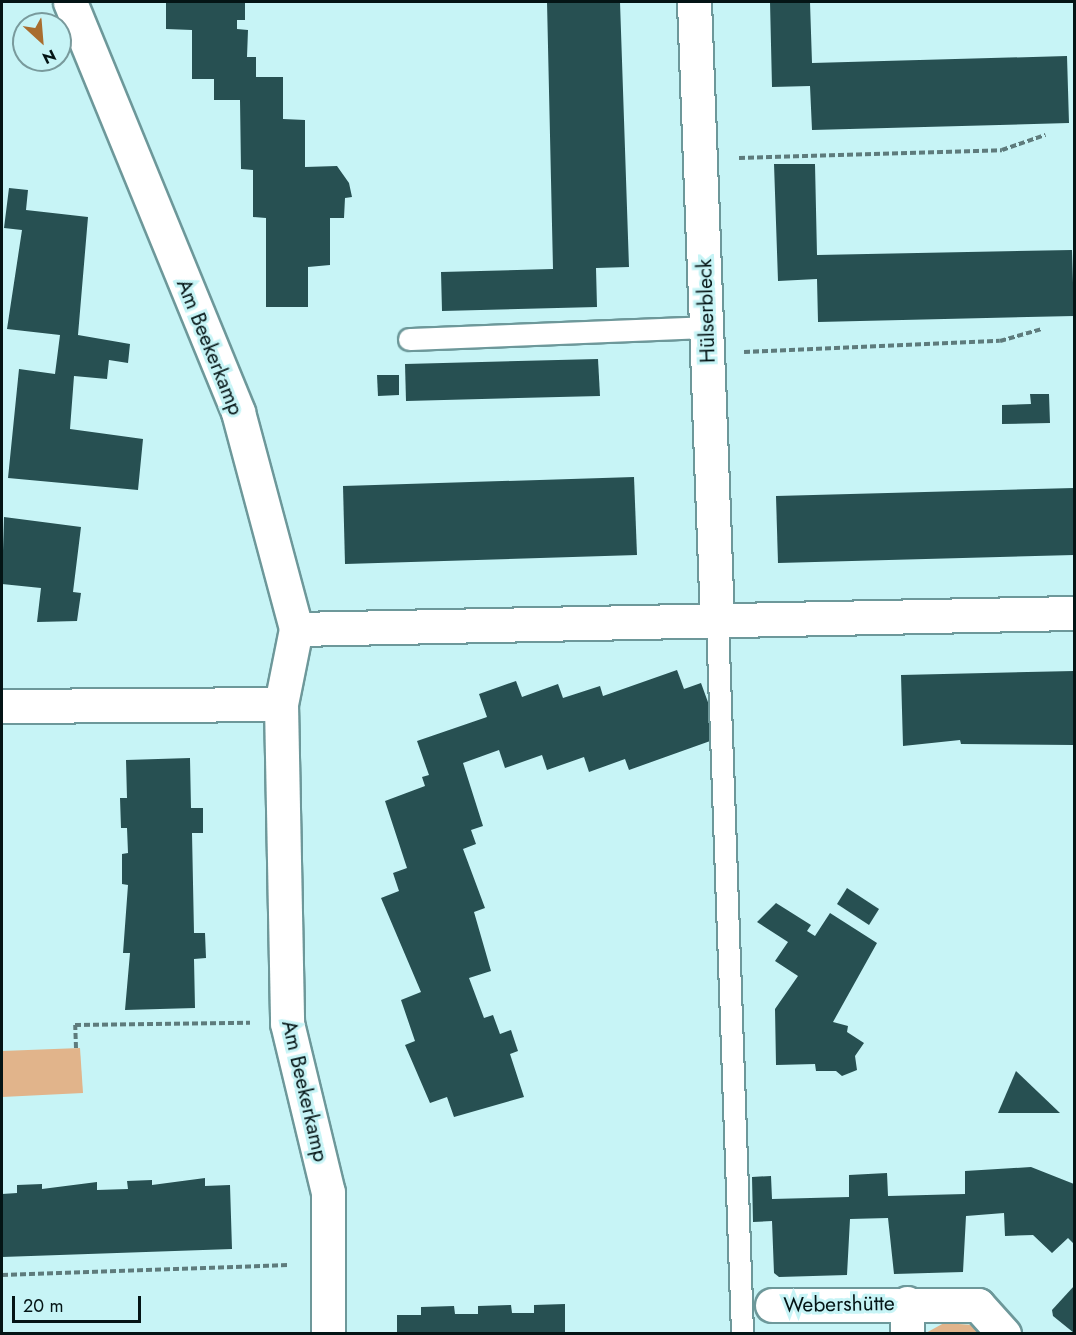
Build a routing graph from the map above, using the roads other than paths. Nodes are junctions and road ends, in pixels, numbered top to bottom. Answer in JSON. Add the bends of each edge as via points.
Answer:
{"nodes":[{"id":1,"x":70,"y":2,"type":"edge"},
{"id":2,"x":694,"y":2,"type":"edge"},
{"id":3,"x":409,"y":339,"type":"dead end"},
{"id":4,"x":707,"y":340,"type":"junction"},
{"id":5,"x":1074,"y":613,"type":"edge"},
{"id":6,"x":717,"y":620,"type":"junction"},
{"id":7,"x":296,"y":629,"type":"junction"},
{"id":8,"x":281,"y":704,"type":"junction"},
{"id":9,"x":2,"y":706,"type":"edge"},
{"id":10,"x":772,"y":1305,"type":"dead end"},
{"id":11,"x":907,"y":1318,"type":"edge"},
{"id":12,"x":328,"y":1334,"type":"edge"},
{"id":13,"x":742,"y":1334,"type":"edge"},
{"id":14,"x":1004,"y":1334,"type":"edge"}],
"edges":[{"from":1,"to":7,"type":"street","name":"Am Beekerkamp","via":[[238,412]]},
{"from":2,"to":4,"type":"street","name":"Hülserbleck"},
{"from":3,"to":4,"type":"lane"},
{"from":4,"to":6,"type":"street","name":"Hülserbleck"},
{"from":5,"to":6,"type":"street"},
{"from":6,"to":7,"type":"street"},
{"from":6,"to":13,"type":"lane"},
{"from":7,"to":8,"type":"street","name":"Am Beekerkamp"},
{"from":8,"to":9,"type":"street"},
{"from":8,"to":12,"type":"street","name":"Am Beekerkamp","via":[[287,1023],[328,1192]]},
{"from":10,"to":11,"type":"street","name":"Webershütte"},
{"from":11,"to":14,"type":"street","name":"Webershütte","via":[[978,1305]]}]}
